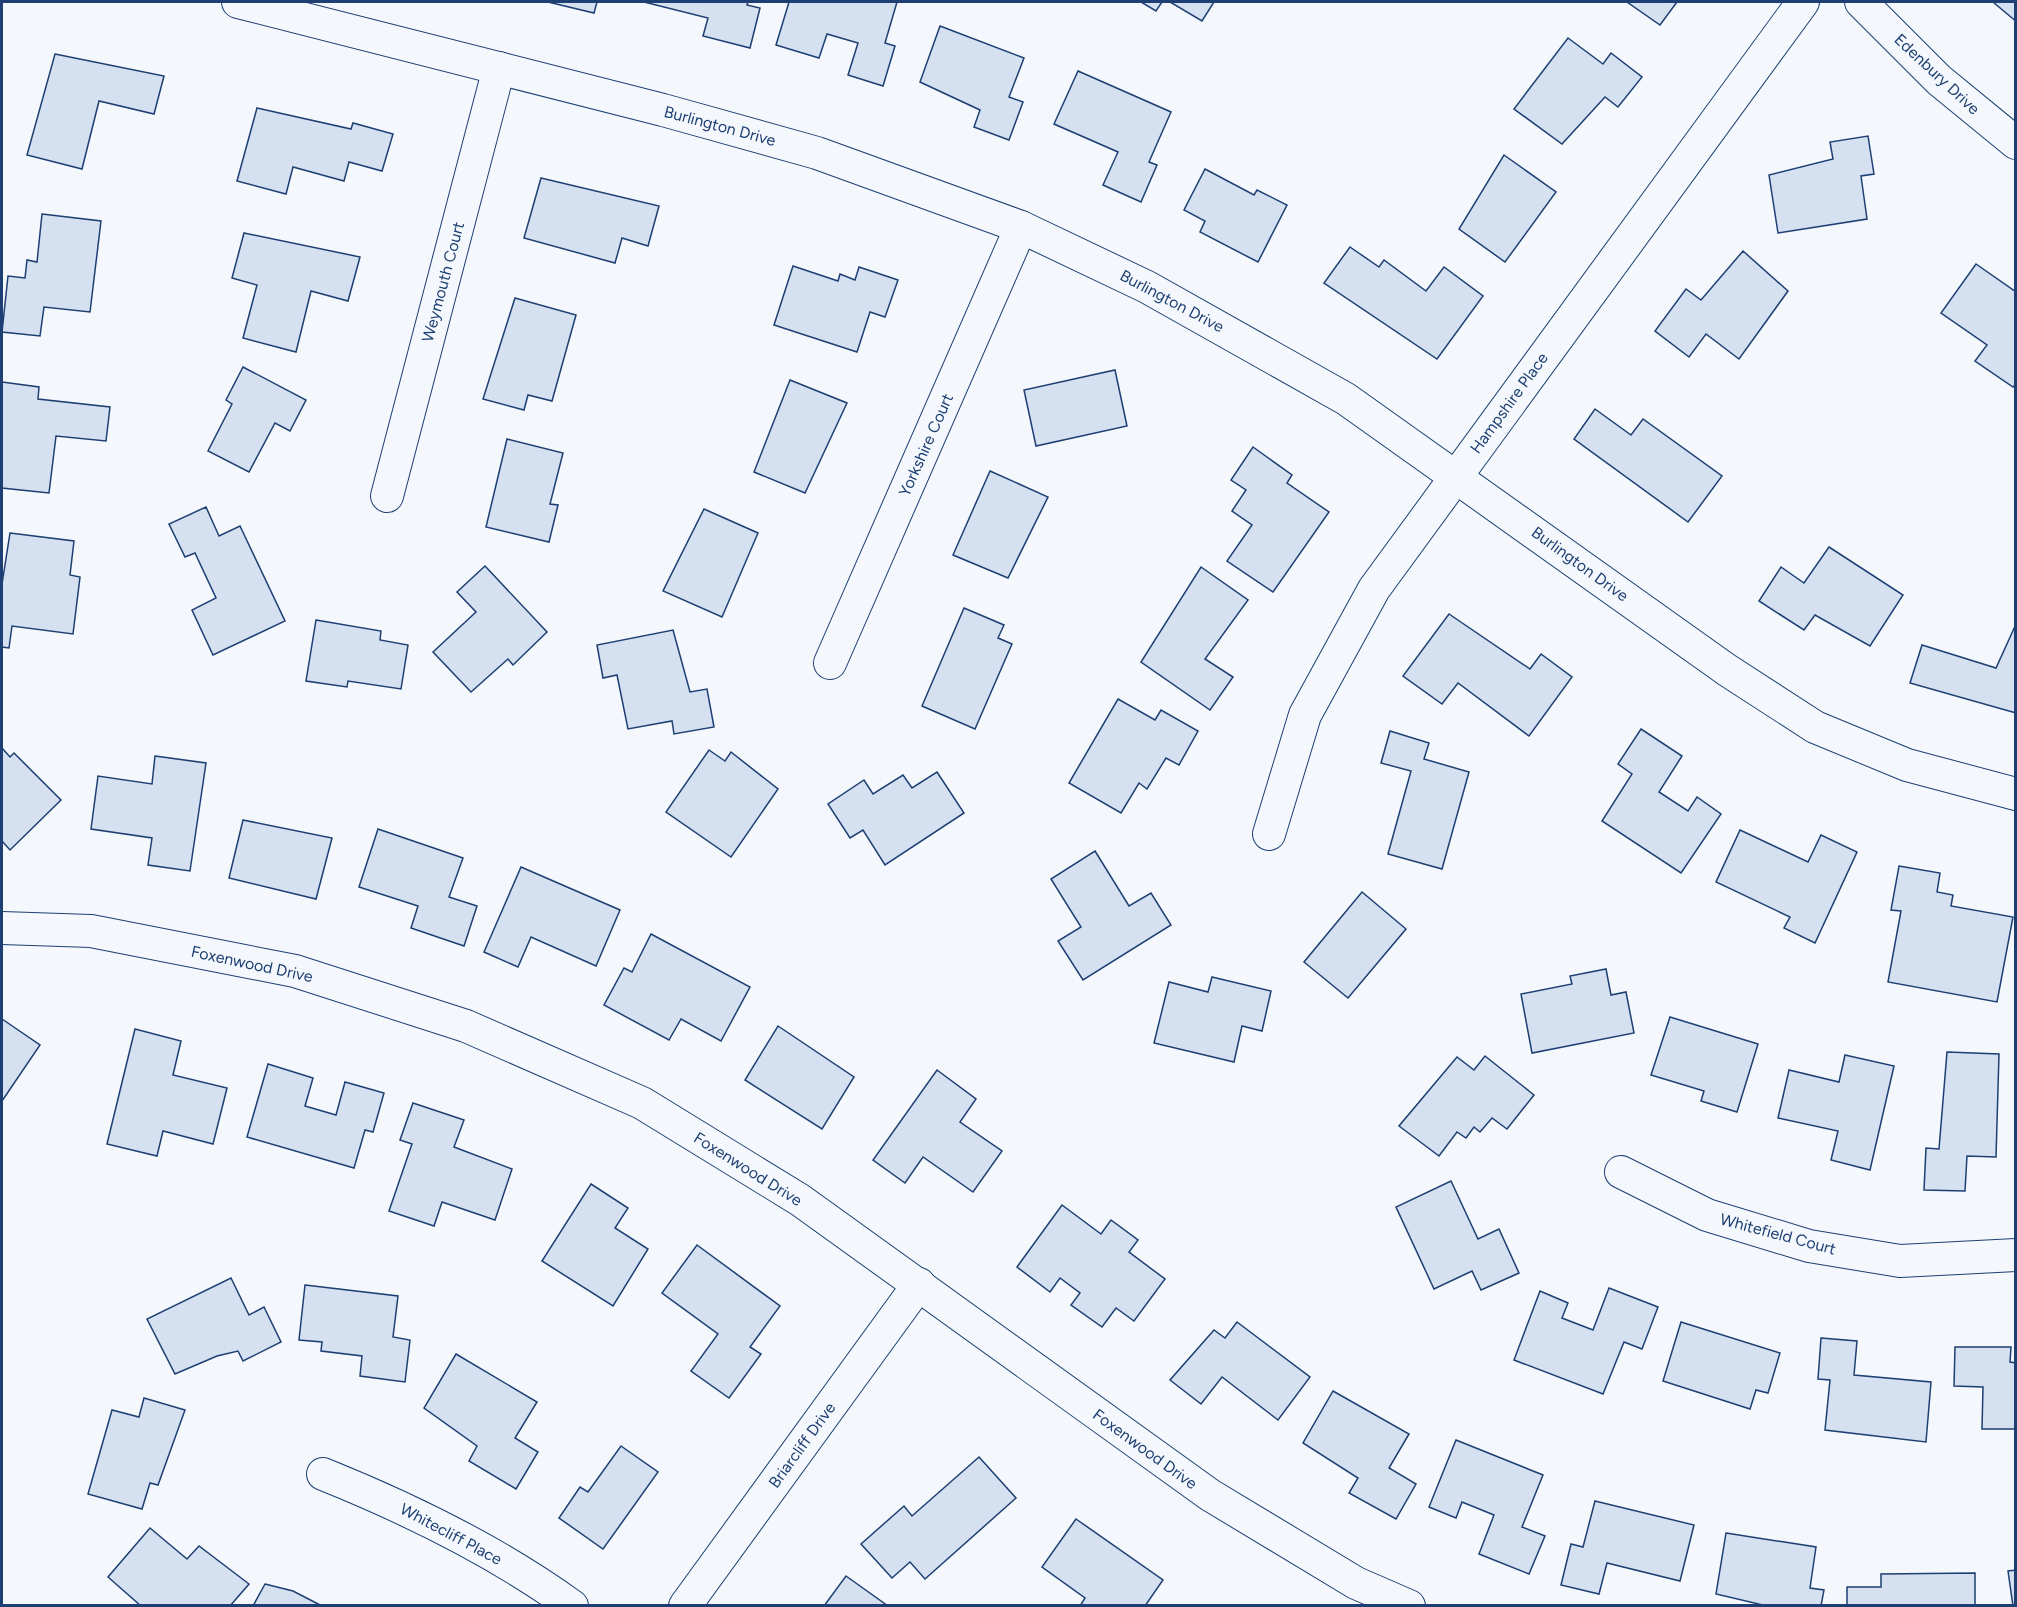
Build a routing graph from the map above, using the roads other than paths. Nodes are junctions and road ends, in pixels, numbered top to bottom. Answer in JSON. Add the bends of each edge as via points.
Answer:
{"nodes":[{"id":1,"x":238,"y":2,"type":"edge"},
{"id":2,"x":1803,"y":2,"type":"edge"},
{"id":3,"x":1861,"y":2,"type":"edge"},
{"id":4,"x":499,"y":68,"type":"junction"},
{"id":5,"x":2016,"y":143,"type":"edge"},
{"id":6,"x":1021,"y":227,"type":"junction"},
{"id":7,"x":1455,"y":475,"type":"junction"},
{"id":8,"x":387,"y":496,"type":"dead end"},
{"id":9,"x":830,"y":663,"type":"dead end"},
{"id":10,"x":2016,"y":794,"type":"edge"},
{"id":11,"x":1269,"y":834,"type":"dead end"},
{"id":12,"x":2,"y":928,"type":"edge"},
{"id":13,"x":1621,"y":1172,"type":"dead end"},
{"id":14,"x":2016,"y":1255,"type":"edge"},
{"id":15,"x":919,"y":1284,"type":"junction"},
{"id":16,"x":323,"y":1474,"type":"dead end"},
{"id":17,"x":573,"y":1605,"type":"edge"},
{"id":18,"x":685,"y":1605,"type":"edge"},
{"id":19,"x":1409,"y":1605,"type":"edge"}],
"edges":[{"from":1,"to":4,"type":"street","name":"Burlington Drive"},
{"from":2,"to":7,"type":"street","name":"Hampshire Place"},
{"from":3,"to":5,"type":"street","name":"Edenbury Drive","via":[[1939,80]]},
{"from":4,"to":6,"type":"street","name":"Burlington Drive","via":[[817,153]]},
{"from":4,"to":8,"type":"street","name":"Weymouth Court"},
{"from":6,"to":7,"type":"street","name":"Burlington Drive","via":[[1147,287],[1267,352],[1346,399]]},
{"from":6,"to":9,"type":"street","name":"Yorkshire Court"},
{"from":7,"to":10,"type":"street","name":"Burlington Drive","via":[[1727,670],[1815,727],[1907,765]]},
{"from":7,"to":11,"type":"street","name":"Hampshire Place","via":[[1374,589],[1305,715]]},
{"from":12,"to":15,"type":"street","name":"Foxenwood Drive","via":[[91,931],[295,970],[466,1026],[642,1103],[800,1200]]},
{"from":13,"to":14,"type":"street","name":"Whitefield Court","via":[[1707,1215],[1809,1246],[1900,1261]]},
{"from":15,"to":18,"type":"street","name":"Briarcliff Drive"},
{"from":15,"to":19,"type":"street","name":"Foxenwood Drive","via":[[1210,1495],[1356,1582]]},
{"from":16,"to":17,"type":"street","name":"Whitecliff Place","via":[[393,1502],[533,1578]]}]}
